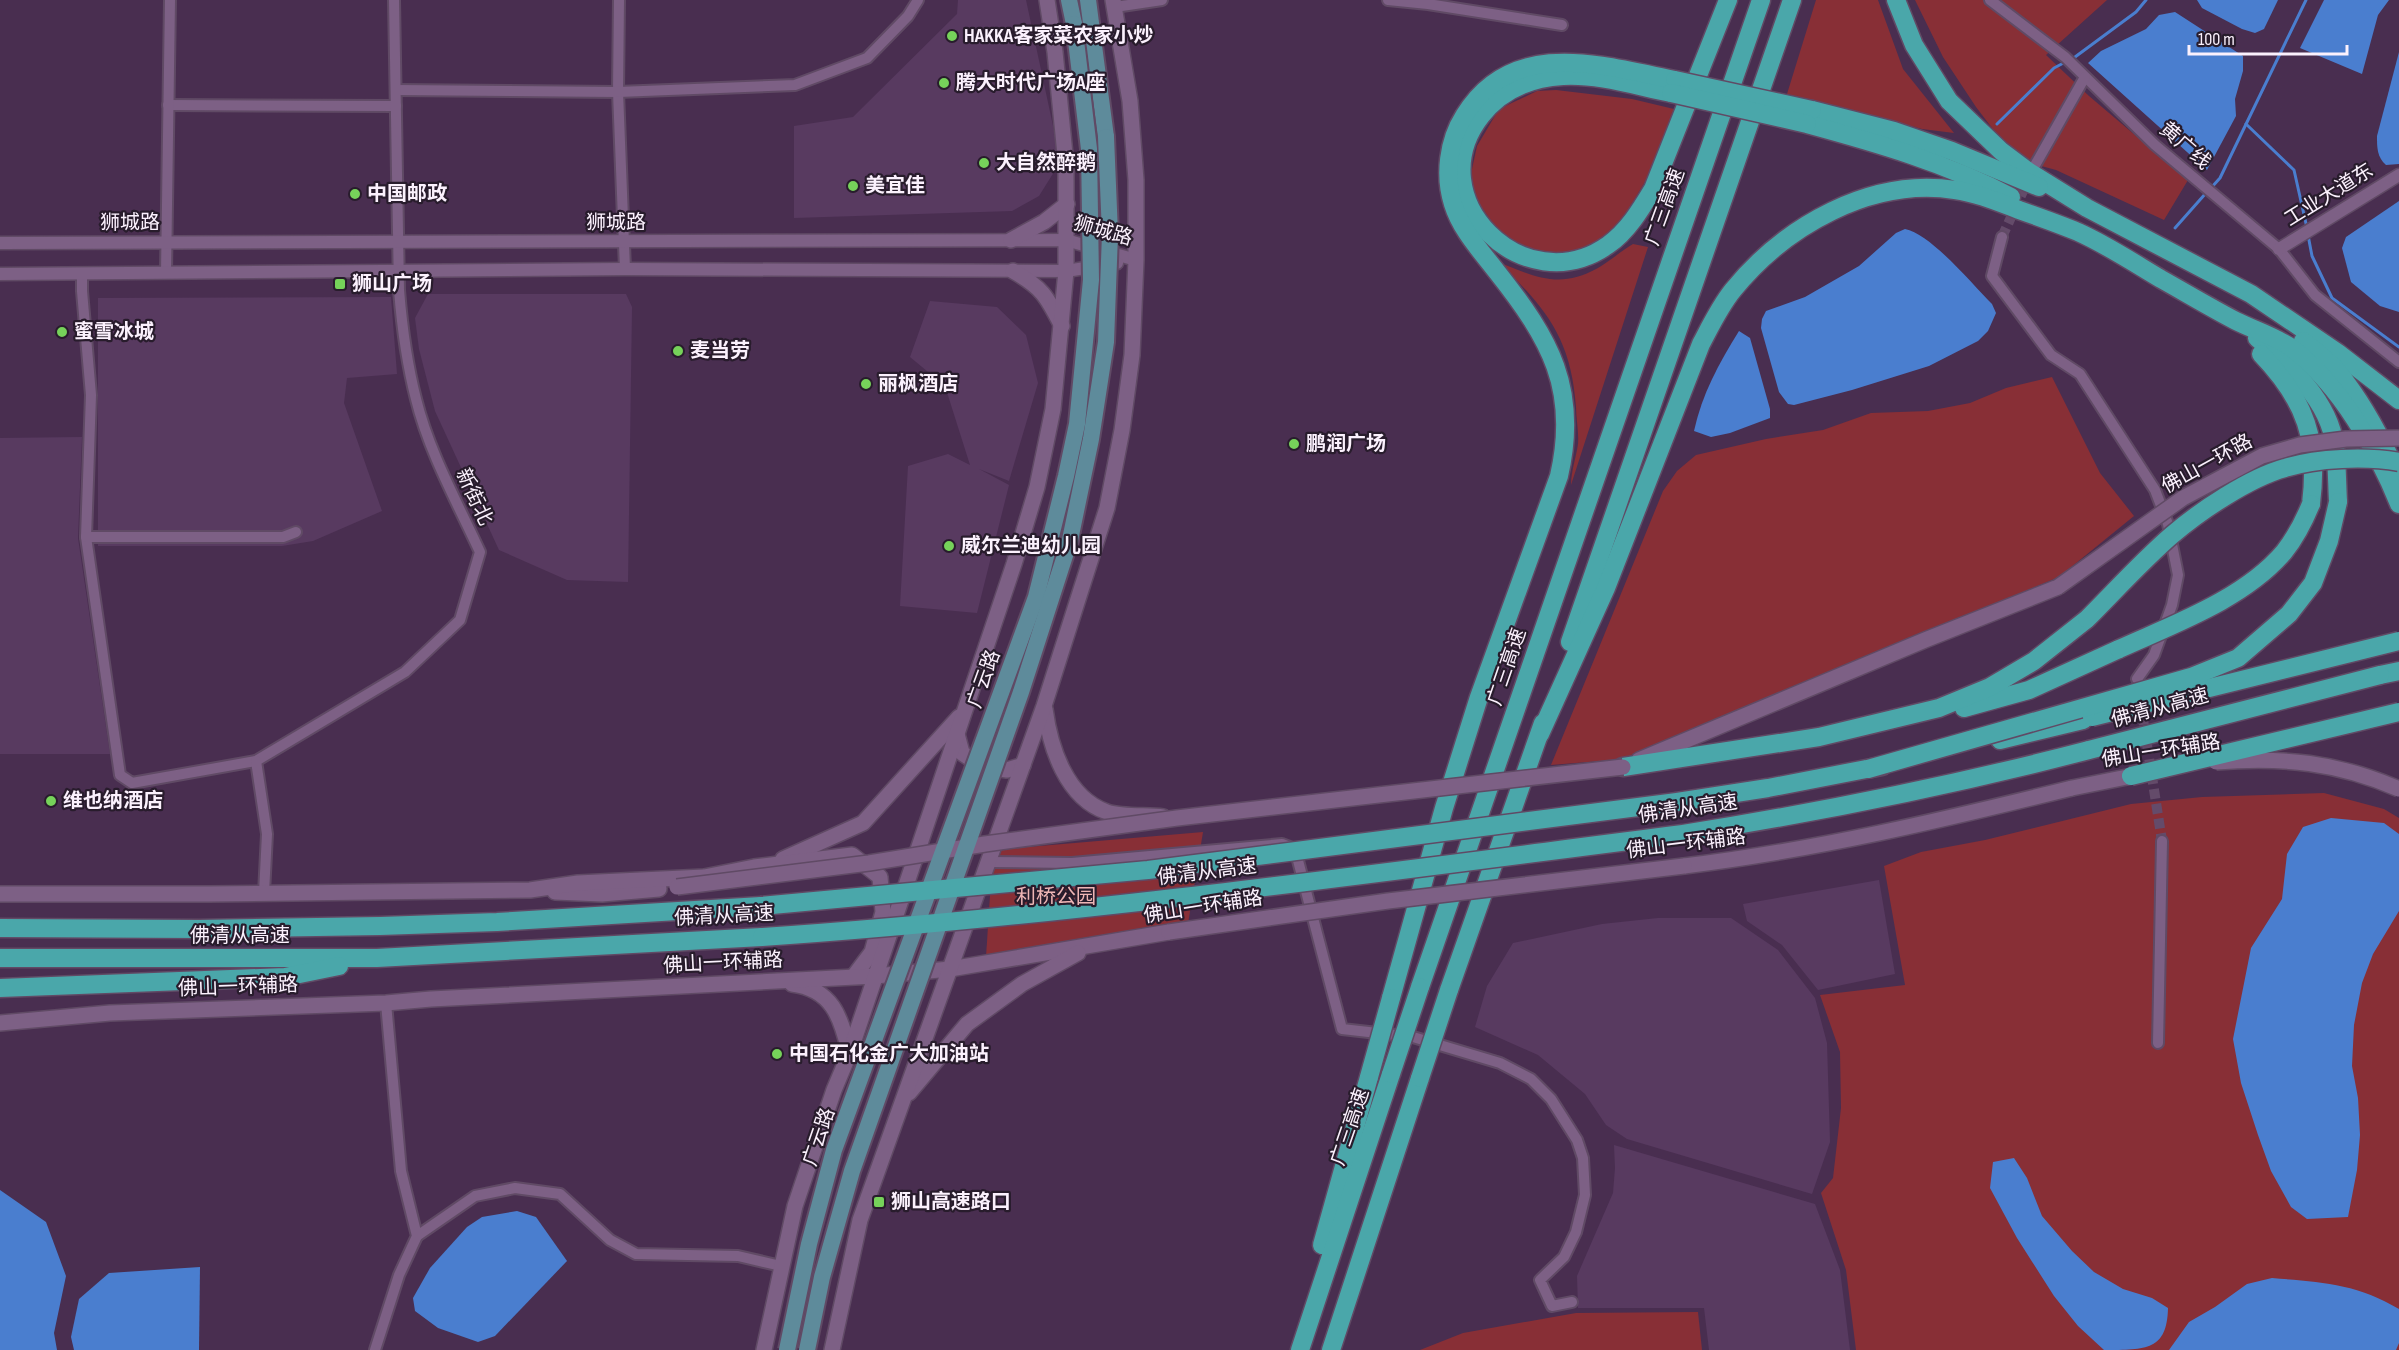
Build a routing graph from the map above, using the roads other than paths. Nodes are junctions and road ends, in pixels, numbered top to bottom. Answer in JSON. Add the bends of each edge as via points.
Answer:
{"nodes":[{"id":1,"x":170,"y":0,"type":"edge"},
{"id":2,"x":393,"y":0,"type":"edge"},
{"id":3,"x":620,"y":0,"type":"edge"},
{"id":4,"x":918,"y":0,"type":"edge"},
{"id":5,"x":1047,"y":0,"type":"edge"},
{"id":6,"x":1069,"y":0,"type":"edge"},
{"id":7,"x":1088,"y":0,"type":"edge"},
{"id":8,"x":1162,"y":0,"type":"edge"},
{"id":9,"x":1388,"y":0,"type":"edge"},
{"id":10,"x":1728,"y":0,"type":"edge"},
{"id":11,"x":1761,"y":0,"type":"edge"},
{"id":12,"x":1791,"y":0,"type":"edge"},
{"id":13,"x":1896,"y":0,"type":"edge"},
{"id":14,"x":1989,"y":0,"type":"edge"},
{"id":15,"x":1114,"y":3,"type":"edge"},
{"id":16,"x":1562,"y":25,"type":"dead end"},
{"id":17,"x":2085,"y":77,"type":"junction"},
{"id":18,"x":1673,"y":87,"type":"junction"},
{"id":19,"x":396,"y":90,"type":"junction"},
{"id":20,"x":618,"y":92,"type":"junction"},
{"id":21,"x":168,"y":105,"type":"junction"},
{"id":22,"x":396,"y":106,"type":"junction"},
{"id":23,"x":1810,"y":117,"type":"junction"},
{"id":24,"x":2034,"y":167,"type":"tunnel mouth"},
{"id":25,"x":2399,"y":175,"type":"edge"},
{"id":26,"x":1066,"y":204,"type":"junction"},
{"id":27,"x":2087,"y":208,"type":"junction"},
{"id":28,"x":2080,"y":233,"type":"junction"},
{"id":29,"x":2002,"y":237,"type":"tunnel mouth"},
{"id":30,"x":1011,"y":240,"type":"junction"},
{"id":31,"x":1066,"y":240,"type":"junction"},
{"id":32,"x":625,"y":242,"type":"junction"},
{"id":33,"x":0,"y":243,"type":"edge"},
{"id":34,"x":167,"y":243,"type":"junction"},
{"id":35,"x":400,"y":243,"type":"junction"},
{"id":36,"x":2279,"y":249,"type":"junction"},
{"id":37,"x":1136,"y":260,"type":"junction"},
{"id":38,"x":625,"y":269,"type":"junction"},
{"id":39,"x":1013,"y":271,"type":"junction"},
{"id":40,"x":1066,"y":271,"type":"junction"},
{"id":41,"x":400,"y":272,"type":"junction"},
{"id":42,"x":166,"y":273,"type":"junction"},
{"id":43,"x":0,"y":274,"type":"edge"},
{"id":44,"x":82,"y":274,"type":"junction"},
{"id":45,"x":2251,"y":294,"type":"junction"},
{"id":46,"x":2235,"y":320,"type":"junction"},
{"id":47,"x":1062,"y":326,"type":"junction"},
{"id":48,"x":2338,"y":352,"type":"junction"},
{"id":49,"x":2399,"y":362,"type":"edge"},
{"id":50,"x":2399,"y":400,"type":"edge"},
{"id":51,"x":2399,"y":438,"type":"edge"},
{"id":52,"x":2399,"y":443,"type":"edge"},
{"id":53,"x":2399,"y":462,"type":"edge"},
{"id":54,"x":2399,"y":477,"type":"edge"},
{"id":55,"x":2399,"y":504,"type":"edge"},
{"id":56,"x":296,"y":532,"type":"dead end"},
{"id":57,"x":86,"y":537,"type":"junction"},
{"id":58,"x":2399,"y":641,"type":"edge"},
{"id":59,"x":2399,"y":673,"type":"edge"},
{"id":60,"x":2136,"y":679,"type":"dead end"},
{"id":61,"x":1044,"y":706,"type":"junction"},
{"id":62,"x":967,"y":708,"type":"junction"},
{"id":63,"x":2399,"y":712,"type":"edge"},
{"id":64,"x":1922,"y":713,"type":"junction"},
{"id":65,"x":957,"y":734,"type":"junction"},
{"id":66,"x":1540,"y":734,"type":"junction"},
{"id":67,"x":256,"y":761,"type":"junction"},
{"id":68,"x":1023,"y":765,"type":"junction"},
{"id":69,"x":1623,"y":767,"type":"junction"},
{"id":70,"x":1868,"y":769,"type":"junction"},
{"id":71,"x":2131,"y":776,"type":"junction"},
{"id":72,"x":2399,"y":789,"type":"edge"},
{"id":73,"x":1177,"y":818,"type":"junction"},
{"id":74,"x":2162,"y":841,"type":"tunnel mouth"},
{"id":75,"x":989,"y":862,"type":"junction"},
{"id":76,"x":753,"y":867,"type":"junction"},
{"id":77,"x":530,"y":890,"type":"junction"},
{"id":78,"x":264,"y":893,"type":"junction"},
{"id":79,"x":0,"y":894,"type":"edge"},
{"id":80,"x":0,"y":928,"type":"edge"},
{"id":81,"x":1093,"y":946,"type":"junction"},
{"id":82,"x":0,"y":958,"type":"edge"},
{"id":83,"x":377,"y":958,"type":"junction"},
{"id":84,"x":950,"y":969,"type":"junction"},
{"id":85,"x":854,"y":976,"type":"junction"},
{"id":86,"x":875,"y":976,"type":"junction"},
{"id":87,"x":771,"y":982,"type":"junction"},
{"id":88,"x":0,"y":988,"type":"edge"},
{"id":89,"x":386,"y":1003,"type":"junction"},
{"id":90,"x":0,"y":1023,"type":"edge"},
{"id":91,"x":2158,"y":1043,"type":"dead end"},
{"id":92,"x":850,"y":1052,"type":"junction"},
{"id":93,"x":901,"y":1102,"type":"junction"},
{"id":94,"x":417,"y":1236,"type":"junction"},
{"id":95,"x":781,"y":1266,"type":"junction"},
{"id":96,"x":1572,"y":1302,"type":"dead end"},
{"id":97,"x":375,"y":1350,"type":"edge"},
{"id":98,"x":764,"y":1350,"type":"edge"},
{"id":99,"x":787,"y":1350,"type":"edge"},
{"id":100,"x":807,"y":1350,"type":"edge"},
{"id":101,"x":832,"y":1350,"type":"edge"},
{"id":102,"x":1295,"y":1350,"type":"edge"},
{"id":103,"x":1300,"y":1350,"type":"edge"},
{"id":104,"x":1331,"y":1350,"type":"edge"}],
"edges":[{"from":1,"to":21,"type":"street"},
{"from":2,"to":19,"type":"street","name":"新街北"},
{"from":3,"to":20,"type":"street"},
{"from":4,"to":20,"type":"street","via":[[908,16],[867,58],[795,85]]},
{"from":5,"to":26,"type":"main road","name":"广云路","via":[[1066,165]]},
{"from":6,"to":99,"type":"main road","name":"广云路","bridge":true,"via":[[1089,149],[1091,280],[1077,424],[1036,597],[834,1150]]},
{"from":7,"to":100,"type":"main road","name":"广云路","bridge":true,"via":[[1106,137],[1110,234],[1106,342],[1070,540],[1022,692],[852,1171],[822,1277]]},
{"from":8,"to":15,"type":"street"},
{"from":9,"to":16,"type":"street"},
{"from":10,"to":18,"type":"highway","via":[[1653,189],[1638,214],[1608,245],[1569,261],[1530,259],[1498,243],[1474,217],[1463,181],[1462,159],[1475,123],[1503,94],[1520,84],[1563,76]]},
{"from":11,"to":103,"type":"highway","name":"广三高速","bridge":true,"via":[[1420,987]]},
{"from":12,"to":66,"type":"highway"},
{"from":13,"to":27,"type":"highway","via":[[1914,45],[1949,101],[2001,151]]},
{"from":14,"to":17,"type":"street","name":"黄广线","via":[[2069,60]]},
{"from":15,"to":37,"type":"main road","via":[[1130,101],[1136,180]]},
{"from":17,"to":24,"type":"street"},
{"from":17,"to":36,"type":"street","name":"黄广线","via":[[2155,145]]},
{"from":18,"to":23,"type":"highway","bridge":true},
{"from":18,"to":102,"type":"highway","bridge":true,"via":[[1582,62],[1533,66],[1510,73],[1480,94],[1458,125],[1452,145],[1449,168],[1453,204],[1474,242],[1526,309],[1550,349],[1562,388],[1567,430],[1560,476],[1479,697],[1444,808]]},
{"from":19,"to":20,"type":"street"},
{"from":19,"to":22,"type":"street","name":"新街北"},
{"from":20,"to":32,"type":"street"},
{"from":21,"to":22,"type":"street"},
{"from":21,"to":34,"type":"street"},
{"from":22,"to":35,"type":"street","name":"新街北"},
{"from":23,"to":27,"type":"highway","via":[[1894,131]]},
{"from":23,"to":28,"type":"highway","via":[[1988,184]]},
{"from":25,"to":36,"type":"street","name":"工业大道东"},
{"from":26,"to":30,"type":"main road","via":[[1044,222]]},
{"from":26,"to":31,"type":"main road","name":"广云路"},
{"from":27,"to":45,"type":"highway"},
{"from":28,"to":46,"type":"highway"},
{"from":28,"to":66,"type":"highway","via":[[1978,195],[1934,188],[1884,194],[1836,209],[1770,251],[1733,290],[1701,344],[1606,588]]},
{"from":29,"to":60,"type":"street","via":[[1992,276],[2051,355],[2080,374],[2155,490],[2168,524],[2178,575],[2172,605],[2154,655]]},
{"from":30,"to":31,"type":"street","name":"狮城路"},
{"from":30,"to":32,"type":"street","name":"狮城路"},
{"from":31,"to":37,"type":"street","name":"狮城路"},
{"from":31,"to":40,"type":"main road","name":"广云路"},
{"from":32,"to":35,"type":"street","name":"狮城路"},
{"from":32,"to":38,"type":"street"},
{"from":33,"to":34,"type":"street","name":"狮城路"},
{"from":34,"to":35,"type":"street","name":"狮城路"},
{"from":34,"to":42,"type":"street"},
{"from":35,"to":41,"type":"street","name":"新街北"},
{"from":36,"to":49,"type":"street","name":"黄广线","via":[[2315,295]]},
{"from":37,"to":40,"type":"street","name":"狮城路"},
{"from":37,"to":61,"type":"main road","via":[[1132,355],[1107,508]]},
{"from":38,"to":39,"type":"street","name":"狮城路"},
{"from":38,"to":41,"type":"street","name":"狮城路"},
{"from":39,"to":40,"type":"street","name":"狮城路"},
{"from":39,"to":47,"type":"main road","via":[[1034,282],[1045,294]]},
{"from":40,"to":47,"type":"main road","name":"广云路"},
{"from":41,"to":42,"type":"street","name":"狮城路"},
{"from":41,"to":67,"type":"street","name":"新街北","via":[[402,323],[416,400],[435,454],[480,552],[460,620],[405,672]]},
{"from":42,"to":44,"type":"street","name":"狮城路"},
{"from":43,"to":44,"type":"street","name":"狮城路"},
{"from":44,"to":57,"type":"street","via":[[91,395]]},
{"from":45,"to":48,"type":"highway"},
{"from":45,"to":54,"type":"highway","via":[[2336,370],[2367,413]]},
{"from":46,"to":55,"type":"highway","via":[[2291,347],[2316,370],[2353,416]]},
{"from":46,"to":64,"type":"highway","bridge":true,"via":[[2297,400],[2310,434],[2314,455],[2311,504],[2300,530],[2283,553],[2216,604],[2049,682],[1949,712]]},
{"from":46,"to":70,"type":"highway","bridge":true,"via":[[2289,365],[2310,391],[2335,444],[2338,502],[2329,541],[2313,583],[2289,614],[2238,658],[2191,677]]},
{"from":47,"to":62,"type":"main road","name":"广云路","via":[[1053,409],[1037,487]]},
{"from":48,"to":50,"type":"highway"},
{"from":48,"to":52,"type":"highway"},
{"from":51,"to":69,"type":"main road","name":"佛山一环路","bridge":true,"via":[[2312,443],[2262,456],[2183,498],[2058,587]]},
{"from":53,"to":64,"type":"highway","bridge":true,"via":[[2338,460],[2269,473],[2228,495],[2172,535],[2061,642],[2012,675],[1968,697]]},
{"from":56,"to":57,"type":"street","via":[[283,537]]},
{"from":57,"to":67,"type":"street","name":"新街北","via":[[120,775],[132,783]]},
{"from":58,"to":70,"type":"highway","name":"佛清从高速","bridge":true},
{"from":59,"to":83,"type":"highway","name":"佛清从高速","bridge":true,"via":[[1927,789],[1683,834],[1186,898],[895,927]]},
{"from":61,"to":68,"type":"main road"},
{"from":61,"to":73,"type":"main road","bridge":true,"via":[[1049,739],[1083,798],[1108,812]]},
{"from":62,"to":65,"type":"main road","name":"广云路"},
{"from":62,"to":76,"type":"main road","via":[[863,823]]},
{"from":63,"to":71,"type":"highway","bridge":true},
{"from":64,"to":69,"type":"highway","via":[[1819,737]]},
{"from":65,"to":68,"type":"main road","via":[[962,753],[981,766],[1007,770]]},
{"from":65,"to":86,"type":"main road","name":"广云路"},
{"from":66,"to":104,"type":"highway","bridge":true,"via":[[1449,990]]},
{"from":67,"to":78,"type":"street","via":[[267,834]]},
{"from":68,"to":75,"type":"main road"},
{"from":69,"to":73,"type":"main road","bridge":true},
{"from":70,"to":80,"type":"highway","name":"佛清从高速","bridge":true,"via":[[1688,800],[1295,852],[1094,876],[761,906],[380,926]]},
{"from":71,"to":72,"type":"main road","name":"佛山一环辅路","bridge":true,"via":[[2210,762],[2292,760],[2353,772]]},
{"from":71,"to":81,"type":"main road","name":"佛山一环辅路","bridge":true,"via":[[1889,832],[1746,858],[1399,900]]},
{"from":73,"to":77,"type":"main road","bridge":true,"via":[[677,887],[594,894]]},
{"from":74,"to":91,"type":"street"},
{"from":75,"to":84,"type":"main road"},
{"from":75,"to":96,"type":"street","via":[[1072,863],[1282,844],[1295,849],[1342,1029],[1413,1037],[1500,1063],[1532,1078],[1569,1123],[1583,1158],[1586,1195],[1576,1232],[1563,1257],[1540,1280],[1552,1306]]},
{"from":76,"to":77,"type":"main road","via":[[704,877],[578,883]]},
{"from":76,"to":85,"type":"main road","via":[[852,855],[880,877],[883,912],[872,952]]},
{"from":77,"to":78,"type":"main road"},
{"from":78,"to":79,"type":"main road"},
{"from":81,"to":84,"type":"main road","name":"佛山一环辅路"},
{"from":81,"to":93,"type":"main road","via":[[1022,984],[967,1024]]},
{"from":82,"to":83,"type":"highway","name":"佛清从高速"},
{"from":83,"to":88,"type":"highway","via":[[285,977]]},
{"from":84,"to":86,"type":"main road","name":"佛山一环辅路"},
{"from":84,"to":93,"type":"main road"},
{"from":85,"to":86,"type":"main road","name":"佛山一环辅路"},
{"from":85,"to":87,"type":"main road","name":"佛山一环辅路"},
{"from":86,"to":92,"type":"main road","name":"广云路"},
{"from":87,"to":89,"type":"main road","name":"佛山一环辅路"},
{"from":87,"to":92,"type":"main road","via":[[804,986],[825,998],[841,1019]]},
{"from":89,"to":90,"type":"main road","name":"佛山一环辅路","via":[[110,1013]]},
{"from":89,"to":94,"type":"street","via":[[402,1171]]},
{"from":92,"to":95,"type":"main road","name":"广云路","via":[[795,1206]]},
{"from":93,"to":101,"type":"main road","via":[[860,1220]]},
{"from":94,"to":95,"type":"street","via":[[475,1196],[515,1188],[560,1194],[610,1240],[636,1254],[738,1256]]},
{"from":94,"to":97,"type":"street","via":[[399,1275]]},
{"from":95,"to":98,"type":"main road","name":"广云路"}]}
